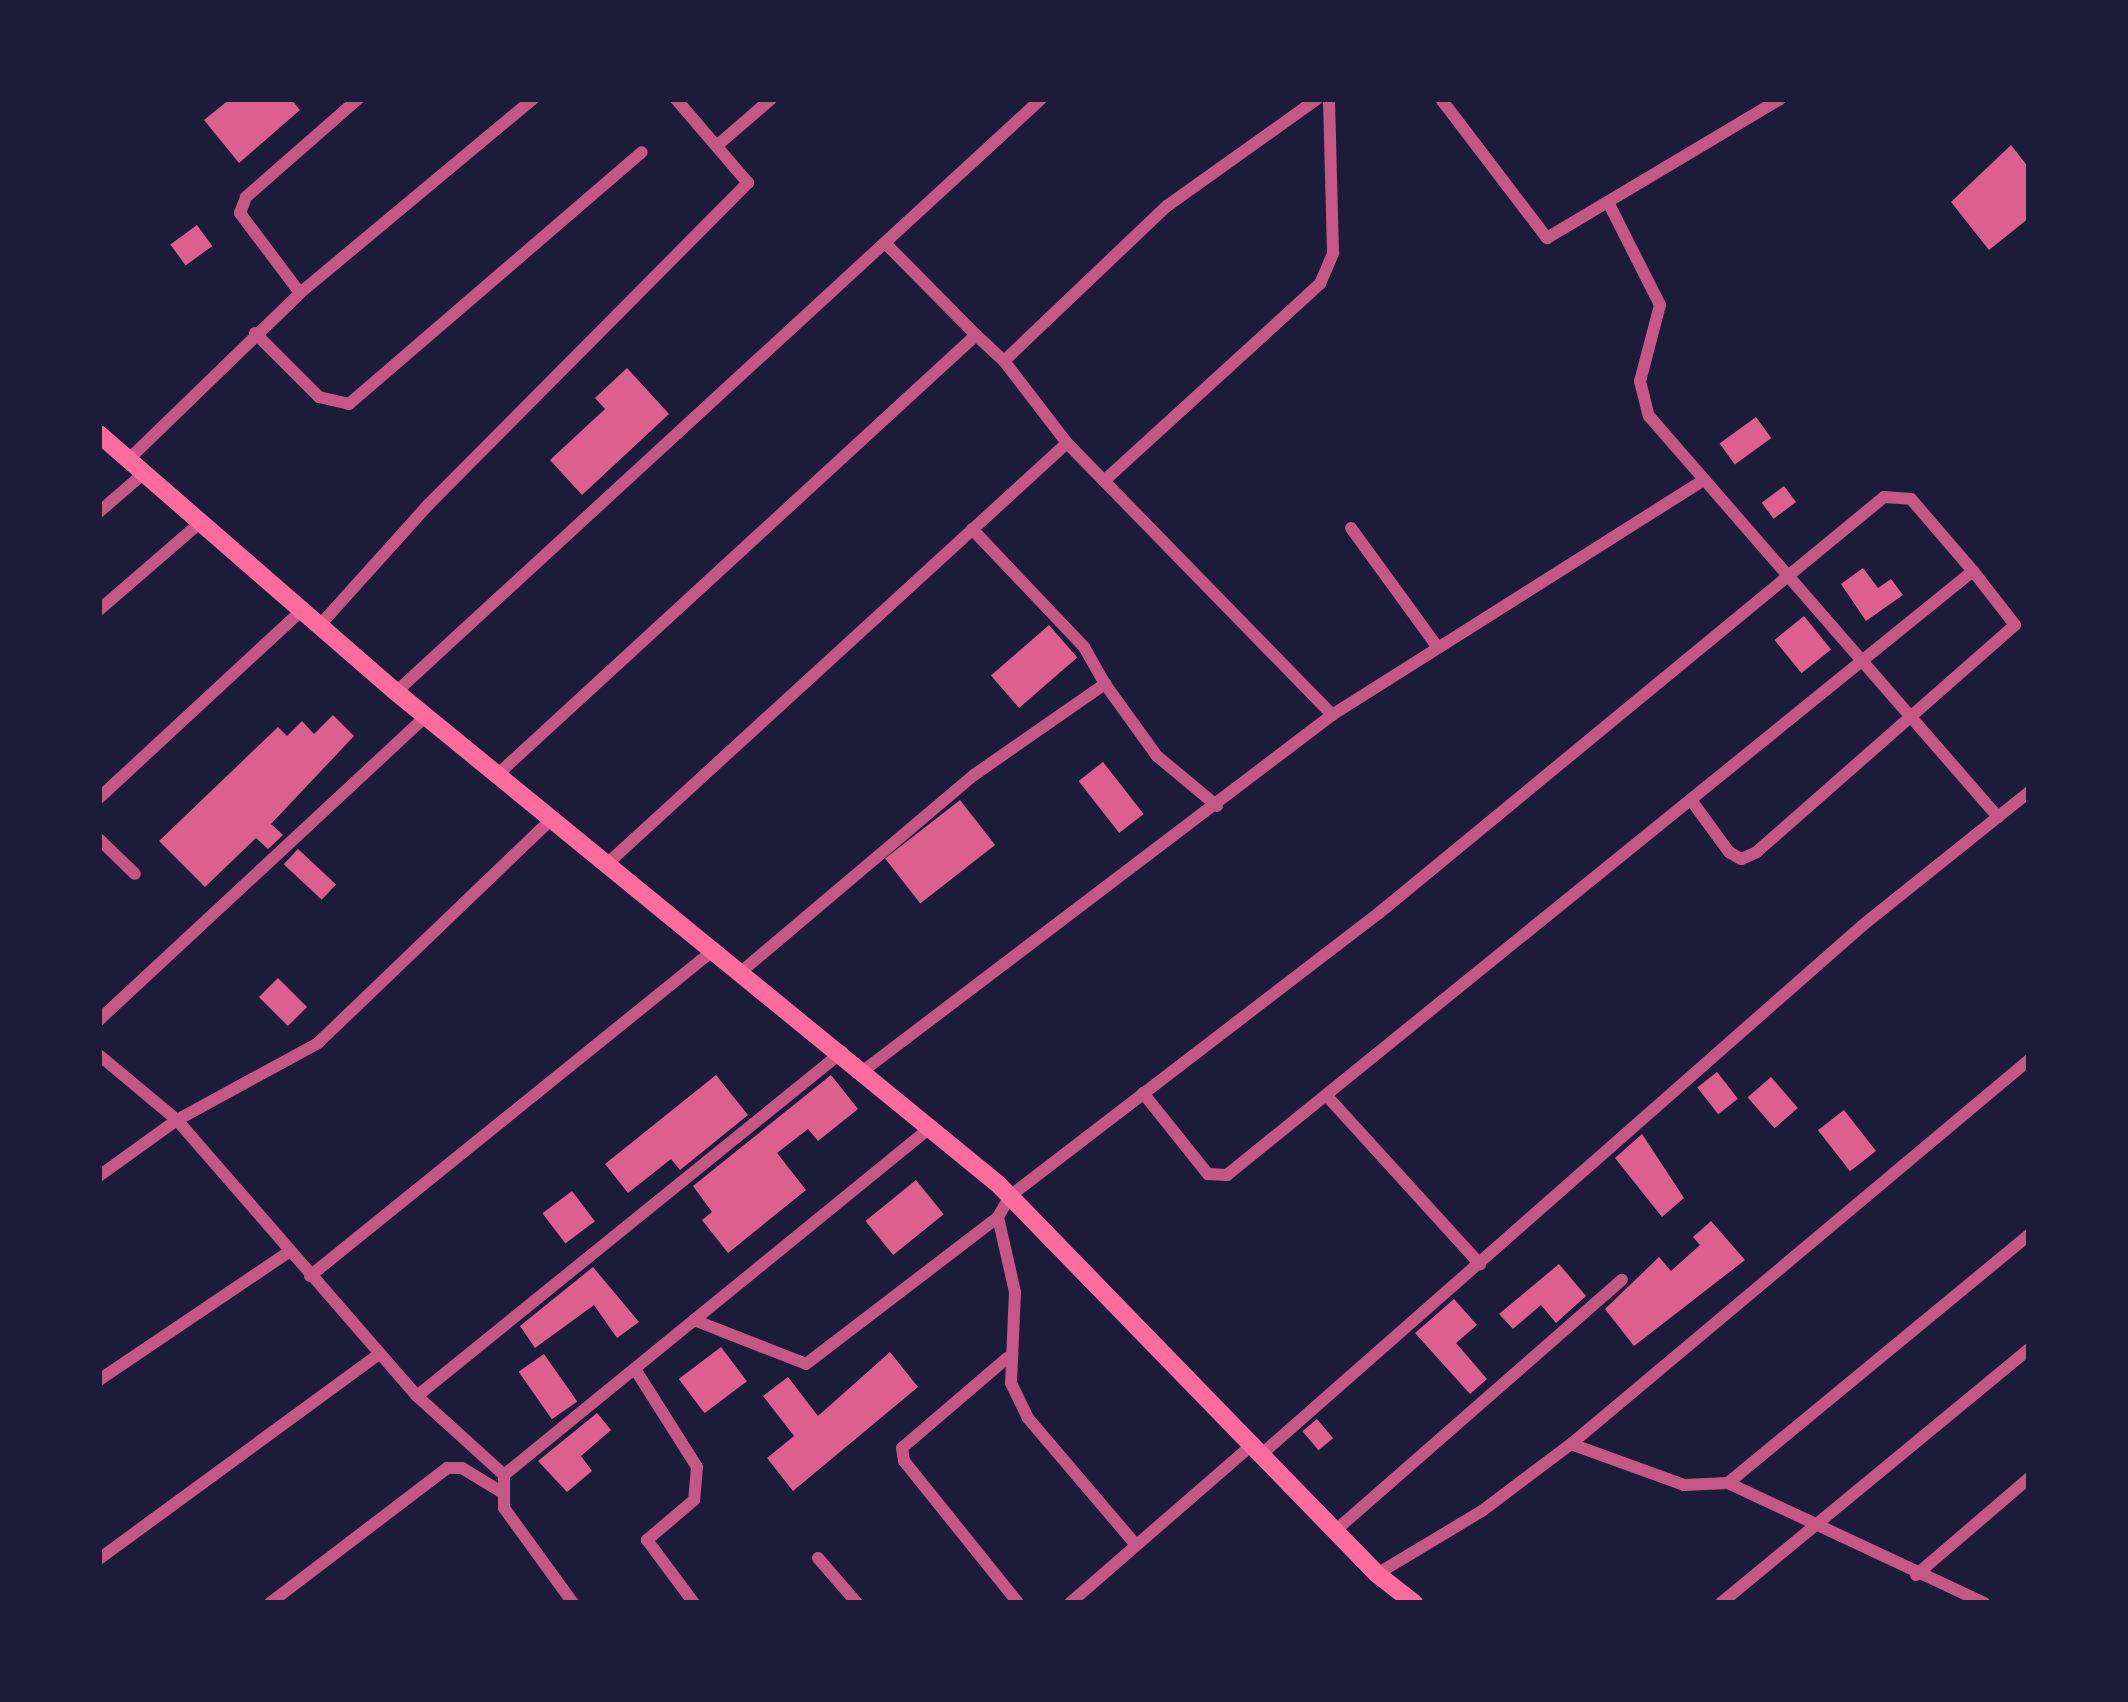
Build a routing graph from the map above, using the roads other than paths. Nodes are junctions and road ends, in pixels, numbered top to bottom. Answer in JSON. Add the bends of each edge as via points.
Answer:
{"nodes":[{"id":1,"x":358,"y":99,"type":"edge"},
{"id":2,"x":533,"y":99,"type":"edge"},
{"id":3,"x":676,"y":99,"type":"edge"},
{"id":4,"x":771,"y":99,"type":"edge"},
{"id":5,"x":1041,"y":99,"type":"edge"},
{"id":6,"x":1317,"y":99,"type":"edge"},
{"id":7,"x":1329,"y":99,"type":"edge"},
{"id":8,"x":1441,"y":99,"type":"edge"},
{"id":9,"x":1780,"y":99,"type":"edge"},
{"id":10,"x":720,"y":143,"type":"junction"},
{"id":11,"x":642,"y":152,"type":"dead end"},
{"id":12,"x":1610,"y":203,"type":"junction"},
{"id":13,"x":885,"y":243,"type":"junction"},
{"id":14,"x":300,"y":292,"type":"junction"},
{"id":15,"x":254,"y":333,"type":"junction"},
{"id":16,"x":976,"y":335,"type":"junction"},
{"id":17,"x":1004,"y":361,"type":"junction"},
{"id":18,"x":99,"y":434,"type":"edge"},
{"id":19,"x":1066,"y":443,"type":"junction"},
{"id":20,"x":136,"y":466,"type":"junction"},
{"id":21,"x":1105,"y":480,"type":"junction"},
{"id":22,"x":1704,"y":480,"type":"junction"},
{"id":23,"x":99,"y":512,"type":"edge"},
{"id":24,"x":201,"y":522,"type":"junction"},
{"id":25,"x":1351,"y":528,"type":"dead end"},
{"id":26,"x":973,"y":529,"type":"junction"},
{"id":27,"x":1973,"y":571,"type":"junction"},
{"id":28,"x":1794,"y":578,"type":"junction"},
{"id":29,"x":99,"y":610,"type":"edge"},
{"id":30,"x":302,"y":610,"type":"junction"},
{"id":31,"x":320,"y":625,"type":"junction"},
{"id":32,"x":1436,"y":645,"type":"junction"},
{"id":33,"x":1863,"y":659,"type":"junction"},
{"id":34,"x":1106,"y":684,"type":"junction"},
{"id":35,"x":396,"y":692,"type":"junction"},
{"id":36,"x":1332,"y":715,"type":"junction"},
{"id":37,"x":426,"y":716,"type":"junction"},
{"id":38,"x":1914,"y":719,"type":"junction"},
{"id":39,"x":498,"y":774,"type":"junction"},
{"id":40,"x":2029,"y":792,"type":"edge"},
{"id":41,"x":99,"y":798,"type":"edge"},
{"id":42,"x":1691,"y":800,"type":"junction"},
{"id":43,"x":1217,"y":806,"type":"junction"},
{"id":44,"x":1998,"y":817,"type":"junction"},
{"id":45,"x":553,"y":818,"type":"junction"},
{"id":46,"x":99,"y":839,"type":"edge"},
{"id":47,"x":608,"y":863,"type":"junction"},
{"id":48,"x":135,"y":874,"type":"dead end"},
{"id":49,"x":715,"y":949,"type":"junction"},
{"id":50,"x":742,"y":971,"type":"junction"},
{"id":51,"x":99,"y":1020,"type":"edge"},
{"id":52,"x":842,"y":1052,"type":"junction"},
{"id":53,"x":99,"y":1055,"type":"edge"},
{"id":54,"x":2029,"y":1060,"type":"edge"},
{"id":55,"x":863,"y":1071,"type":"junction"},
{"id":56,"x":1143,"y":1093,"type":"junction"},
{"id":57,"x":1327,"y":1096,"type":"junction"},
{"id":58,"x":177,"y":1120,"type":"junction"},
{"id":59,"x":931,"y":1127,"type":"junction"},
{"id":60,"x":99,"y":1176,"type":"edge"},
{"id":61,"x":1010,"y":1196,"type":"junction"},
{"id":62,"x":998,"y":1217,"type":"junction"},
{"id":63,"x":2029,"y":1235,"type":"edge"},
{"id":64,"x":287,"y":1252,"type":"junction"},
{"id":65,"x":1480,"y":1264,"type":"junction"},
{"id":66,"x":310,"y":1276,"type":"junction"},
{"id":67,"x":1622,"y":1280,"type":"dead end"},
{"id":68,"x":694,"y":1320,"type":"junction"},
{"id":69,"x":2029,"y":1349,"type":"edge"},
{"id":70,"x":380,"y":1353,"type":"junction"},
{"id":71,"x":1007,"y":1358,"type":"junction"},
{"id":72,"x":635,"y":1369,"type":"junction"},
{"id":73,"x":99,"y":1380,"type":"edge"},
{"id":74,"x":417,"y":1396,"type":"junction"},
{"id":75,"x":1571,"y":1444,"type":"junction"},
{"id":76,"x":1258,"y":1448,"type":"junction"},
{"id":77,"x":504,"y":1475,"type":"junction"},
{"id":78,"x":2029,"y":1478,"type":"edge"},
{"id":79,"x":1728,"y":1483,"type":"junction"},
{"id":80,"x":500,"y":1491,"type":"junction"},
{"id":81,"x":1819,"y":1522,"type":"junction"},
{"id":82,"x":1336,"y":1530,"type":"junction"},
{"id":83,"x":1136,"y":1545,"type":"junction"},
{"id":84,"x":818,"y":1558,"type":"dead end"},
{"id":85,"x":99,"y":1559,"type":"edge"},
{"id":86,"x":1377,"y":1574,"type":"junction"},
{"id":87,"x":1916,"y":1575,"type":"junction"},
{"id":88,"x":270,"y":1603,"type":"edge"},
{"id":89,"x":573,"y":1603,"type":"edge"},
{"id":90,"x":694,"y":1603,"type":"edge"},
{"id":91,"x":856,"y":1603,"type":"edge"},
{"id":92,"x":1018,"y":1603,"type":"edge"},
{"id":93,"x":1070,"y":1603,"type":"edge"},
{"id":94,"x":1414,"y":1603,"type":"edge"},
{"id":95,"x":1721,"y":1603,"type":"edge"},
{"id":96,"x":1984,"y":1603,"type":"edge"}],
"edges":[{"from":1,"to":14,"type":"street","via":[[246,197],[240,213]]},
{"from":2,"to":14,"type":"street"},
{"from":3,"to":10,"type":"street"},
{"from":4,"to":10,"type":"street"},
{"from":5,"to":13,"type":"street"},
{"from":6,"to":17,"type":"street","via":[[1167,206]]},
{"from":7,"to":21,"type":"street","via":[[1333,253],[1320,284]]},
{"from":8,"to":12,"type":"street","via":[[1547,238]]},
{"from":9,"to":12,"type":"street"},
{"from":10,"to":31,"type":"street","via":[[744,170],[748,183],[739,196],[523,408]]},
{"from":11,"to":15,"type":"street","via":[[349,404],[319,397]]},
{"from":12,"to":22,"type":"street","via":[[1660,305],[1640,381],[1643,404]]},
{"from":13,"to":16,"type":"street"},
{"from":13,"to":35,"type":"street"},
{"from":14,"to":15,"type":"street"},
{"from":15,"to":20,"type":"street"},
{"from":16,"to":17,"type":"street"},
{"from":16,"to":39,"type":"street"},
{"from":17,"to":19,"type":"street"},
{"from":18,"to":20,"type":"main road"},
{"from":19,"to":21,"type":"street"},
{"from":19,"to":26,"type":"street"},
{"from":20,"to":23,"type":"street"},
{"from":20,"to":24,"type":"main road"},
{"from":21,"to":36,"type":"street"},
{"from":22,"to":28,"type":"street"},
{"from":22,"to":32,"type":"street"},
{"from":24,"to":29,"type":"street"},
{"from":24,"to":30,"type":"main road"},
{"from":25,"to":32,"type":"street"},
{"from":26,"to":34,"type":"street","via":[[1084,647]]},
{"from":26,"to":47,"type":"street"},
{"from":27,"to":28,"type":"street","via":[[1911,499],[1895,496],[1884,497]]},
{"from":27,"to":33,"type":"street"},
{"from":27,"to":38,"type":"street","via":[[2015,625],[2013,635]]},
{"from":28,"to":33,"type":"street"},
{"from":28,"to":56,"type":"street"},
{"from":30,"to":31,"type":"main road"},
{"from":30,"to":41,"type":"street"},
{"from":31,"to":35,"type":"main road"},
{"from":32,"to":36,"type":"street"},
{"from":33,"to":38,"type":"street"},
{"from":33,"to":42,"type":"street"},
{"from":34,"to":43,"type":"street","via":[[1157,756]]},
{"from":34,"to":50,"type":"street","via":[[974,775]]},
{"from":35,"to":37,"type":"main road"},
{"from":36,"to":43,"type":"street"},
{"from":37,"to":39,"type":"main road"},
{"from":37,"to":51,"type":"street"},
{"from":38,"to":42,"type":"street","via":[[1741,859]]},
{"from":38,"to":44,"type":"street"},
{"from":39,"to":45,"type":"main road"},
{"from":40,"to":44,"type":"street"},
{"from":42,"to":57,"type":"street"},
{"from":43,"to":55,"type":"street"},
{"from":44,"to":65,"type":"street","via":[[1863,925]]},
{"from":45,"to":47,"type":"main road"},
{"from":45,"to":58,"type":"street","via":[[318,1043]]},
{"from":46,"to":48,"type":"street"},
{"from":47,"to":49,"type":"main road"},
{"from":49,"to":50,"type":"main road"},
{"from":49,"to":66,"type":"street"},
{"from":50,"to":52,"type":"main road"},
{"from":52,"to":55,"type":"main road"},
{"from":52,"to":74,"type":"street"},
{"from":53,"to":58,"type":"street"},
{"from":54,"to":75,"type":"street"},
{"from":55,"to":59,"type":"main road"},
{"from":56,"to":57,"type":"street","via":[[1218,1178]]},
{"from":56,"to":61,"type":"street"},
{"from":57,"to":65,"type":"street"},
{"from":58,"to":60,"type":"street"},
{"from":58,"to":64,"type":"street"},
{"from":59,"to":61,"type":"main road"},
{"from":59,"to":68,"type":"street"},
{"from":61,"to":62,"type":"street"},
{"from":61,"to":76,"type":"main road"},
{"from":62,"to":68,"type":"street","via":[[806,1364]]},
{"from":62,"to":71,"type":"street","via":[[1015,1292]]},
{"from":63,"to":79,"type":"street"},
{"from":64,"to":66,"type":"street"},
{"from":64,"to":73,"type":"street"},
{"from":65,"to":76,"type":"street"},
{"from":66,"to":70,"type":"street"},
{"from":67,"to":82,"type":"street"},
{"from":68,"to":72,"type":"street"},
{"from":69,"to":81,"type":"street"},
{"from":70,"to":74,"type":"street"},
{"from":70,"to":85,"type":"street"},
{"from":71,"to":83,"type":"street","via":[[1028,1418]]},
{"from":71,"to":92,"type":"street","via":[[902,1448],[904,1461]]},
{"from":72,"to":77,"type":"street"},
{"from":72,"to":90,"type":"street","via":[[698,1467],[694,1500],[647,1540]]},
{"from":74,"to":77,"type":"street"},
{"from":75,"to":79,"type":"street","via":[[1684,1485]]},
{"from":75,"to":86,"type":"street","via":[[1482,1511]]},
{"from":76,"to":82,"type":"main road"},
{"from":76,"to":83,"type":"street"},
{"from":77,"to":80,"type":"street"},
{"from":78,"to":87,"type":"street"},
{"from":79,"to":81,"type":"street"},
{"from":80,"to":88,"type":"street","via":[[447,1468]]},
{"from":80,"to":89,"type":"street","via":[[503,1508]]},
{"from":81,"to":87,"type":"street"},
{"from":81,"to":95,"type":"street"},
{"from":82,"to":86,"type":"main road"},
{"from":83,"to":93,"type":"street"},
{"from":84,"to":91,"type":"street"},
{"from":86,"to":94,"type":"main road"},
{"from":87,"to":96,"type":"street"}]}
